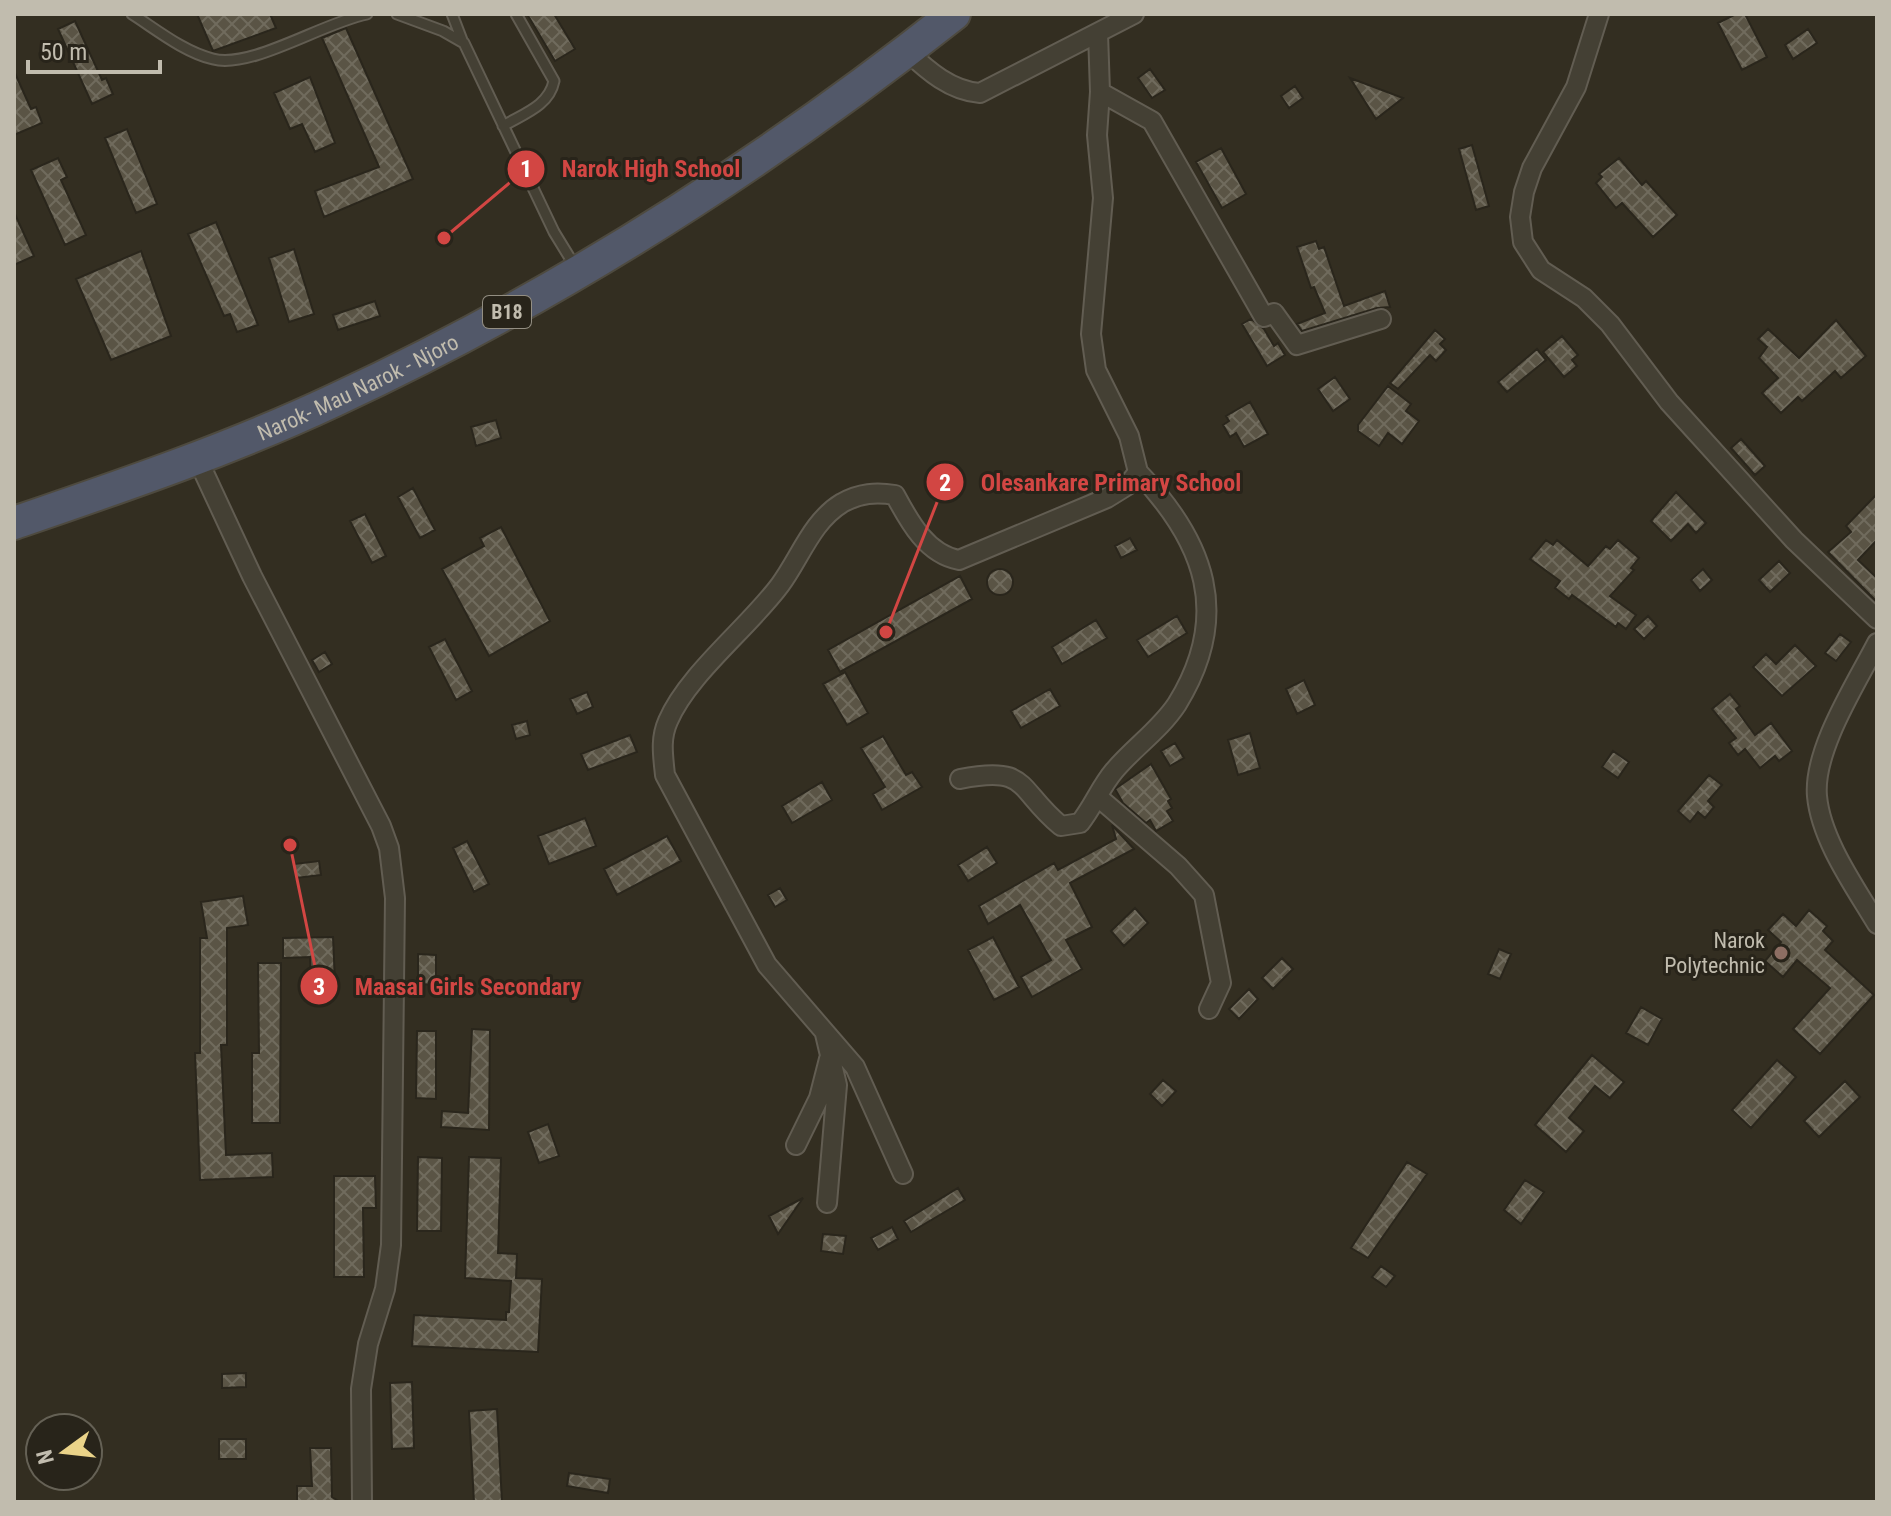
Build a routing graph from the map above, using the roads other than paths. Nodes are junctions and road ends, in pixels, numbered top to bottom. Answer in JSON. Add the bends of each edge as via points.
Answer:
{"nodes":[{"id":1,"x":132,"y":14,"type":"edge"},
{"id":2,"x":367,"y":14,"type":"edge"},
{"id":3,"x":397,"y":14,"type":"edge"},
{"id":4,"x":452,"y":14,"type":"edge"},
{"id":5,"x":516,"y":14,"type":"edge"},
{"id":6,"x":954,"y":14,"type":"edge"},
{"id":7,"x":1134,"y":14,"type":"edge"},
{"id":8,"x":1599,"y":14,"type":"edge"},
{"id":9,"x":1098,"y":33,"type":"junction"},
{"id":10,"x":464,"y":43,"type":"junction"},
{"id":11,"x":907,"y":51,"type":"junction"},
{"id":12,"x":1100,"y":92,"type":"junction"},
{"id":13,"x":503,"y":126,"type":"junction"},
{"id":14,"x":578,"y":271,"type":"junction"},
{"id":15,"x":1381,"y":319,"type":"dead end"},
{"id":16,"x":198,"y":460,"type":"junction"},
{"id":17,"x":1138,"y":472,"type":"junction"},
{"id":18,"x":14,"y":523,"type":"edge"},
{"id":19,"x":1877,"y":619,"type":"edge"},
{"id":20,"x":1877,"y":643,"type":"edge"},
{"id":21,"x":960,"y":779,"type":"dead end"},
{"id":22,"x":1098,"y":797,"type":"junction"},
{"id":23,"x":1877,"y":924,"type":"edge"},
{"id":24,"x":1209,"y":1009,"type":"dead end"},
{"id":25,"x":823,"y":1028,"type":"junction"},
{"id":26,"x":830,"y":1056,"type":"junction"},
{"id":27,"x":796,"y":1145,"type":"dead end"},
{"id":28,"x":903,"y":1174,"type":"dead end"},
{"id":29,"x":827,"y":1203,"type":"dead end"},
{"id":30,"x":362,"y":1502,"type":"edge"}],
"edges":[{"from":1,"to":2,"type":"lane","via":[[200,55],[229,61],[245,60],[320,27]]},
{"from":3,"to":10,"type":"lane"},
{"from":4,"to":10,"type":"lane"},
{"from":5,"to":13,"type":"lane","via":[[554,81],[552,93],[541,104]]},
{"from":6,"to":11,"type":"highway","name":"Narok- Mau Narok - Njoro","number":"B18"},
{"from":7,"to":9,"type":"street"},
{"from":8,"to":19,"type":"street","via":[[1576,87],[1528,180],[1520,217],[1523,242],[1541,270],[1584,298],[1610,324],[1669,402],[1794,540]]},
{"from":9,"to":11,"type":"street","via":[[980,93],[964,92],[942,80]]},
{"from":9,"to":12,"type":"street"},
{"from":10,"to":13,"type":"lane"},
{"from":11,"to":14,"type":"highway","name":"Narok- Mau Narok - Njoro","number":"B18","via":[[704,195]]},
{"from":12,"to":15,"type":"street","via":[[1152,121],[1257,309],[1264,317],[1274,313],[1297,345]]},
{"from":12,"to":17,"type":"street","via":[[1097,135],[1103,198],[1091,334],[1096,370],[1129,436]]},
{"from":13,"to":14,"type":"lane"},
{"from":14,"to":16,"type":"highway","name":"Narok- Mau Narok - Njoro","number":"B18","via":[[360,388]]},
{"from":16,"to":18,"type":"highway","name":"Narok- Mau Narok - Njoro","number":"B18"},
{"from":16,"to":30,"type":"street","via":[[381,826],[391,859],[391,1245],[361,1389]]},
{"from":17,"to":22,"type":"street","via":[[1183,524],[1204,570],[1208,609],[1201,653],[1176,704],[1113,772]]},
{"from":17,"to":25,"type":"street","via":[[1107,498],[959,560],[941,557],[911,524],[895,495],[873,492],[841,503],[811,533],[781,584],[669,718],[661,739],[665,775],[767,965]]},
{"from":20,"to":23,"type":"street","via":[[1834,730],[1817,781],[1821,817]]},
{"from":21,"to":22,"type":"street","via":[[996,771],[1027,787],[1061,826],[1080,823]]},
{"from":22,"to":24,"type":"street","via":[[1204,895],[1221,983]]},
{"from":25,"to":26,"type":"street"},
{"from":25,"to":28,"type":"street","via":[[855,1067]]},
{"from":26,"to":27,"type":"street","via":[[819,1098]]},
{"from":26,"to":29,"type":"street","via":[[837,1085]]}]}
